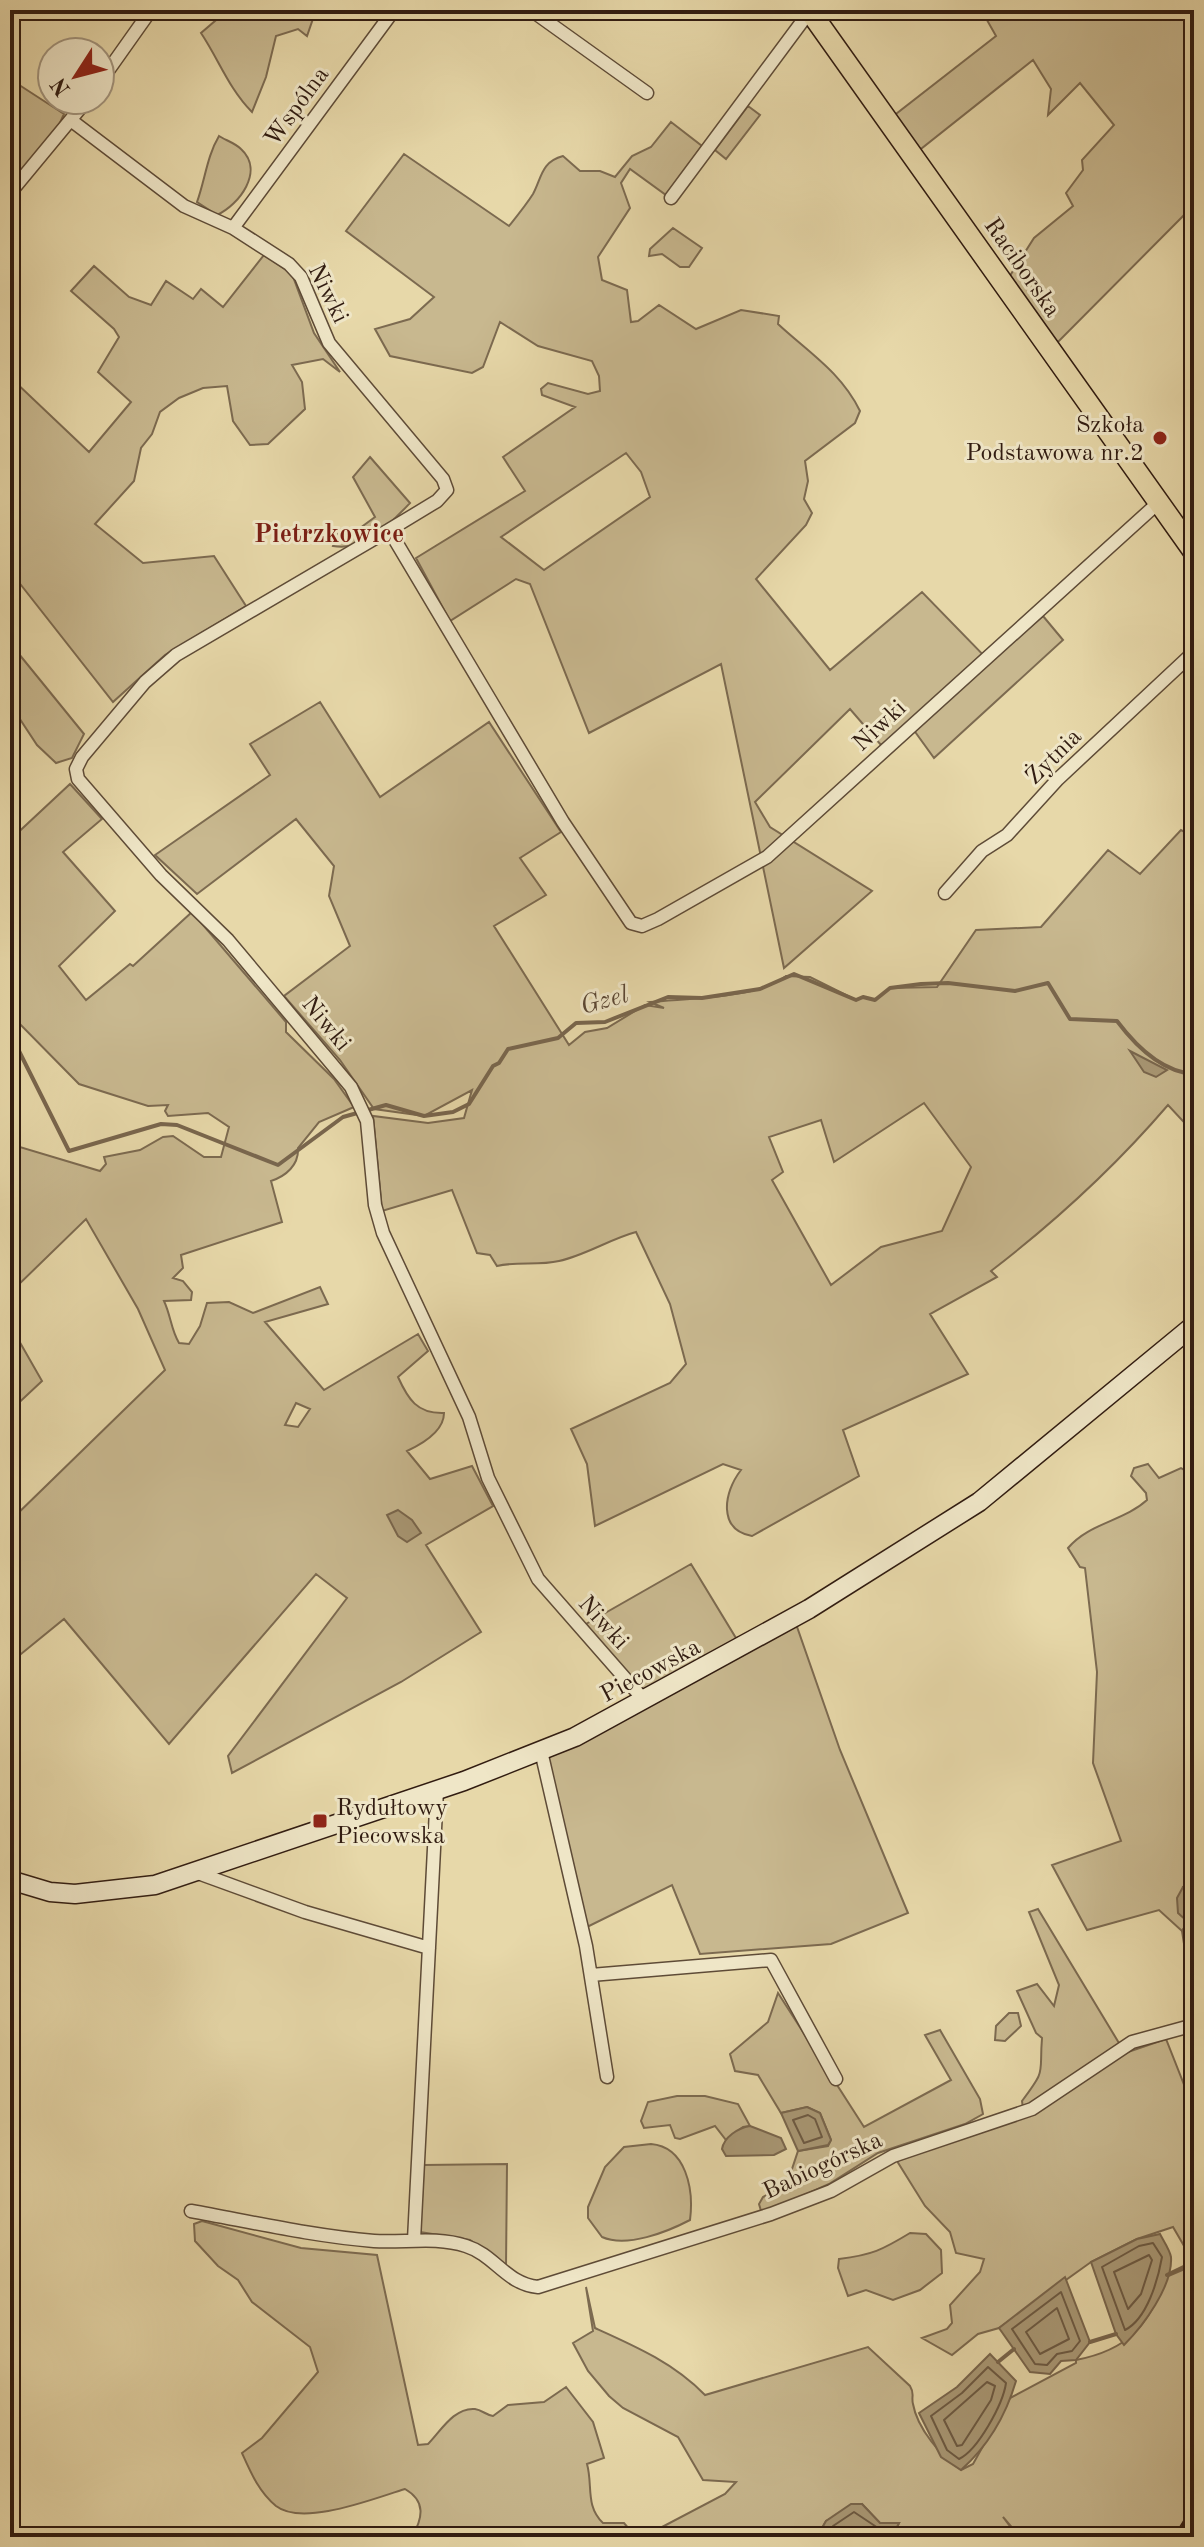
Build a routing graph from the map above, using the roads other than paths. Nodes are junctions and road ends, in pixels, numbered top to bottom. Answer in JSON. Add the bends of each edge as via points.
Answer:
{"nodes":[{"id":1,"x":151,"y":10,"type":"edge"},
{"id":2,"x":394,"y":10,"type":"edge"},
{"id":3,"x":531,"y":10,"type":"edge"},
{"id":4,"x":809,"y":11,"type":"edge"},
{"id":5,"x":116,"y":59,"type":"edge"},
{"id":6,"x":647,"y":93,"type":"dead end"},
{"id":7,"x":76,"y":116,"type":"edge"},
{"id":8,"x":72,"y":121,"type":"junction"},
{"id":9,"x":10,"y":193,"type":"edge"},
{"id":10,"x":671,"y":198,"type":"dead end"},
{"id":11,"x":233,"y":228,"type":"junction"},
{"id":12,"x":1158,"y":503,"type":"junction"},
{"id":13,"x":389,"y":530,"type":"junction"},
{"id":14,"x":1194,"y":552,"type":"edge"},
{"id":15,"x":1194,"y":652,"type":"edge"},
{"id":16,"x":945,"y":893,"type":"dead end"},
{"id":17,"x":1194,"y":1325,"type":"edge"},
{"id":18,"x":644,"y":1700,"type":"junction"},
{"id":19,"x":541,"y":1751,"type":"junction"},
{"id":20,"x":437,"y":1790,"type":"junction"},
{"id":21,"x":198,"y":1873,"type":"junction"},
{"id":22,"x":10,"y":1880,"type":"edge"},
{"id":23,"x":429,"y":1948,"type":"junction"},
{"id":24,"x":591,"y":1975,"type":"junction"},
{"id":25,"x":1194,"y":2025,"type":"edge"},
{"id":26,"x":607,"y":2077,"type":"dead end"},
{"id":27,"x":836,"y":2079,"type":"dead end"},
{"id":28,"x":191,"y":2211,"type":"dead end"},
{"id":29,"x":414,"y":2240,"type":"junction"}],
"edges":[{"from":1,"to":5,"type":"street"},
{"from":2,"to":11,"type":"street","name":"Wspólna"},
{"from":3,"to":6,"type":"street"},
{"from":4,"to":10,"type":"street","name":"Raciborska"},
{"from":4,"to":12,"type":"main road","name":"Raciborska"},
{"from":7,"to":8,"type":"street"},
{"from":8,"to":9,"type":"street"},
{"from":8,"to":11,"type":"street","name":"Niwki","via":[[184,206]]},
{"from":11,"to":13,"type":"street","name":"Niwki","via":[[301,277],[329,343],[443,479],[447,490],[437,501]]},
{"from":12,"to":13,"type":"street","name":"Niwki","via":[[767,857],[642,926],[631,923],[563,822]]},
{"from":12,"to":14,"type":"main road","name":"Raciborska"},
{"from":13,"to":18,"type":"street","name":"Niwki","via":[[176,655],[119,712],[76,769],[87,793],[266,984],[361,1105],[383,1233],[469,1417],[512,1530],[538,1579]]},
{"from":15,"to":16,"type":"street","name":"Żytnia","via":[[1058,779],[1007,835],[982,851]]},
{"from":17,"to":18,"type":"street","name":"Piecowska","via":[[979,1502],[809,1609]]},
{"from":18,"to":19,"type":"street","name":"Piecowska"},
{"from":19,"to":20,"type":"street","name":"Piecowska"},
{"from":19,"to":24,"type":"street"},
{"from":20,"to":21,"type":"street","name":"Piecowska"},
{"from":20,"to":23,"type":"street"},
{"from":21,"to":22,"type":"street","name":"Piecowska","via":[[117,1892],[50,1892]]},
{"from":21,"to":23,"type":"street","via":[[305,1912]]},
{"from":23,"to":29,"type":"street"},
{"from":24,"to":26,"type":"street"},
{"from":24,"to":27,"type":"street","via":[[771,1960]]},
{"from":25,"to":29,"type":"street","name":"Babiogórska","via":[[1132,2042],[1032,2109],[893,2156],[831,2191],[562,2281],[521,2286],[464,2245]]},
{"from":28,"to":29,"type":"street","name":"Babiogórska","via":[[376,2241]]}]}
